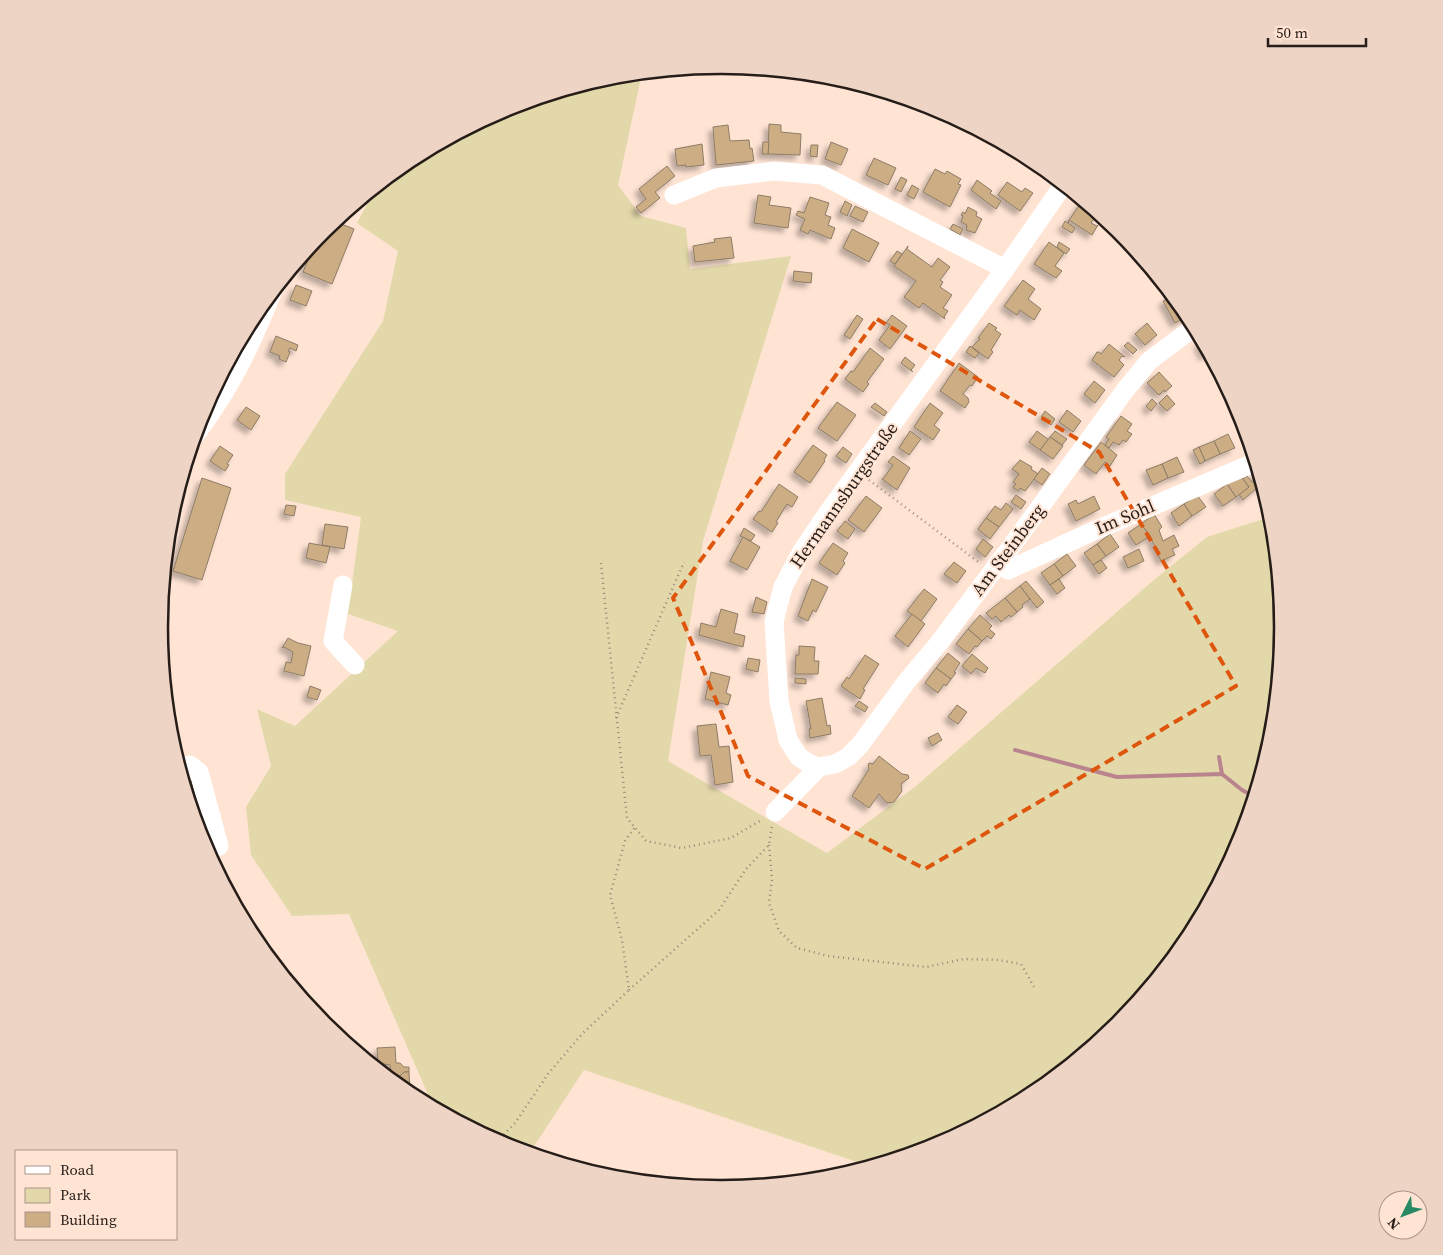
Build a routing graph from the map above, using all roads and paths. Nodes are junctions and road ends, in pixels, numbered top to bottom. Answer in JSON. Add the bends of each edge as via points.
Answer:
{"nodes":[{"id":1,"x":1060,"y":189,"type":"edge"},
{"id":2,"x":674,"y":195,"type":"dead end"},
{"id":3,"x":1006,"y":269,"type":"junction"},
{"id":4,"x":258,"y":325,"type":"edge"},
{"id":5,"x":1190,"y":332,"type":"edge"},
{"id":6,"x":212,"y":412,"type":"edge"},
{"id":7,"x":1250,"y":464,"type":"edge"},
{"id":8,"x":858,"y":472,"type":"junction"},
{"id":9,"x":684,"y":562,"type":"dead end"},
{"id":10,"x":601,"y":563,"type":"dead end"},
{"id":11,"x":994,"y":568,"type":"junction"},
{"id":12,"x":343,"y":585,"type":"dead end"},
{"id":13,"x":355,"y":665,"type":"dead end"},
{"id":14,"x":616,"y":719,"type":"junction"},
{"id":15,"x":186,"y":766,"type":"edge"},
{"id":16,"x":819,"y":767,"type":"junction"},
{"id":17,"x":775,"y":812,"type":"junction"},
{"id":18,"x":635,"y":828,"type":"junction"},
{"id":19,"x":769,"y":845,"type":"junction"},
{"id":20,"x":219,"y":846,"type":"dead end"},
{"id":21,"x":1034,"y":987,"type":"dead end"},
{"id":22,"x":629,"y":990,"type":"junction"},
{"id":23,"x":503,"y":1136,"type":"edge"}],
"edges":[{"from":1,"to":3,"type":"street","name":"Hermannsburgstraße"},
{"from":2,"to":3,"type":"street","via":[[716,178],[774,171],[822,175]]},
{"from":3,"to":8,"type":"street","name":"Hermannsburgstraße"},
{"from":4,"to":6,"type":"street","via":[[240,366]]},
{"from":5,"to":11,"type":"street","name":"Am Steinberg","via":[[1150,361],[1126,389]]},
{"from":7,"to":11,"type":"street","name":"Im Sohl","via":[[1008,570]]},
{"from":8,"to":11,"type":"path"},
{"from":8,"to":16,"type":"street","name":"Hermannsburgstraße","via":[[802,551],[783,587],[774,622],[779,701],[788,740],[800,757]]},
{"from":9,"to":14,"type":"path"},
{"from":10,"to":14,"type":"path"},
{"from":11,"to":16,"type":"street","name":"Am Steinberg","via":[[860,745],[848,758]]},
{"from":12,"to":13,"type":"street","via":[[332,641]]},
{"from":14,"to":18,"type":"path","via":[[627,818]]},
{"from":15,"to":20,"type":"street","via":[[190,765],[199,772]]},
{"from":16,"to":17,"type":"street"},
{"from":17,"to":18,"type":"path","via":[[731,838],[682,848],[646,841]]},
{"from":17,"to":19,"type":"path"},
{"from":18,"to":22,"type":"path","via":[[625,841],[610,895],[622,940]]},
{"from":19,"to":21,"type":"path","via":[[772,878],[769,903],[779,930],[797,948],[828,956],[926,967],[964,959],[998,960],[1021,964]]},
{"from":19,"to":22,"type":"path","via":[[746,870],[719,910]]},
{"from":22,"to":23,"type":"path","via":[[582,1034]]}]}
